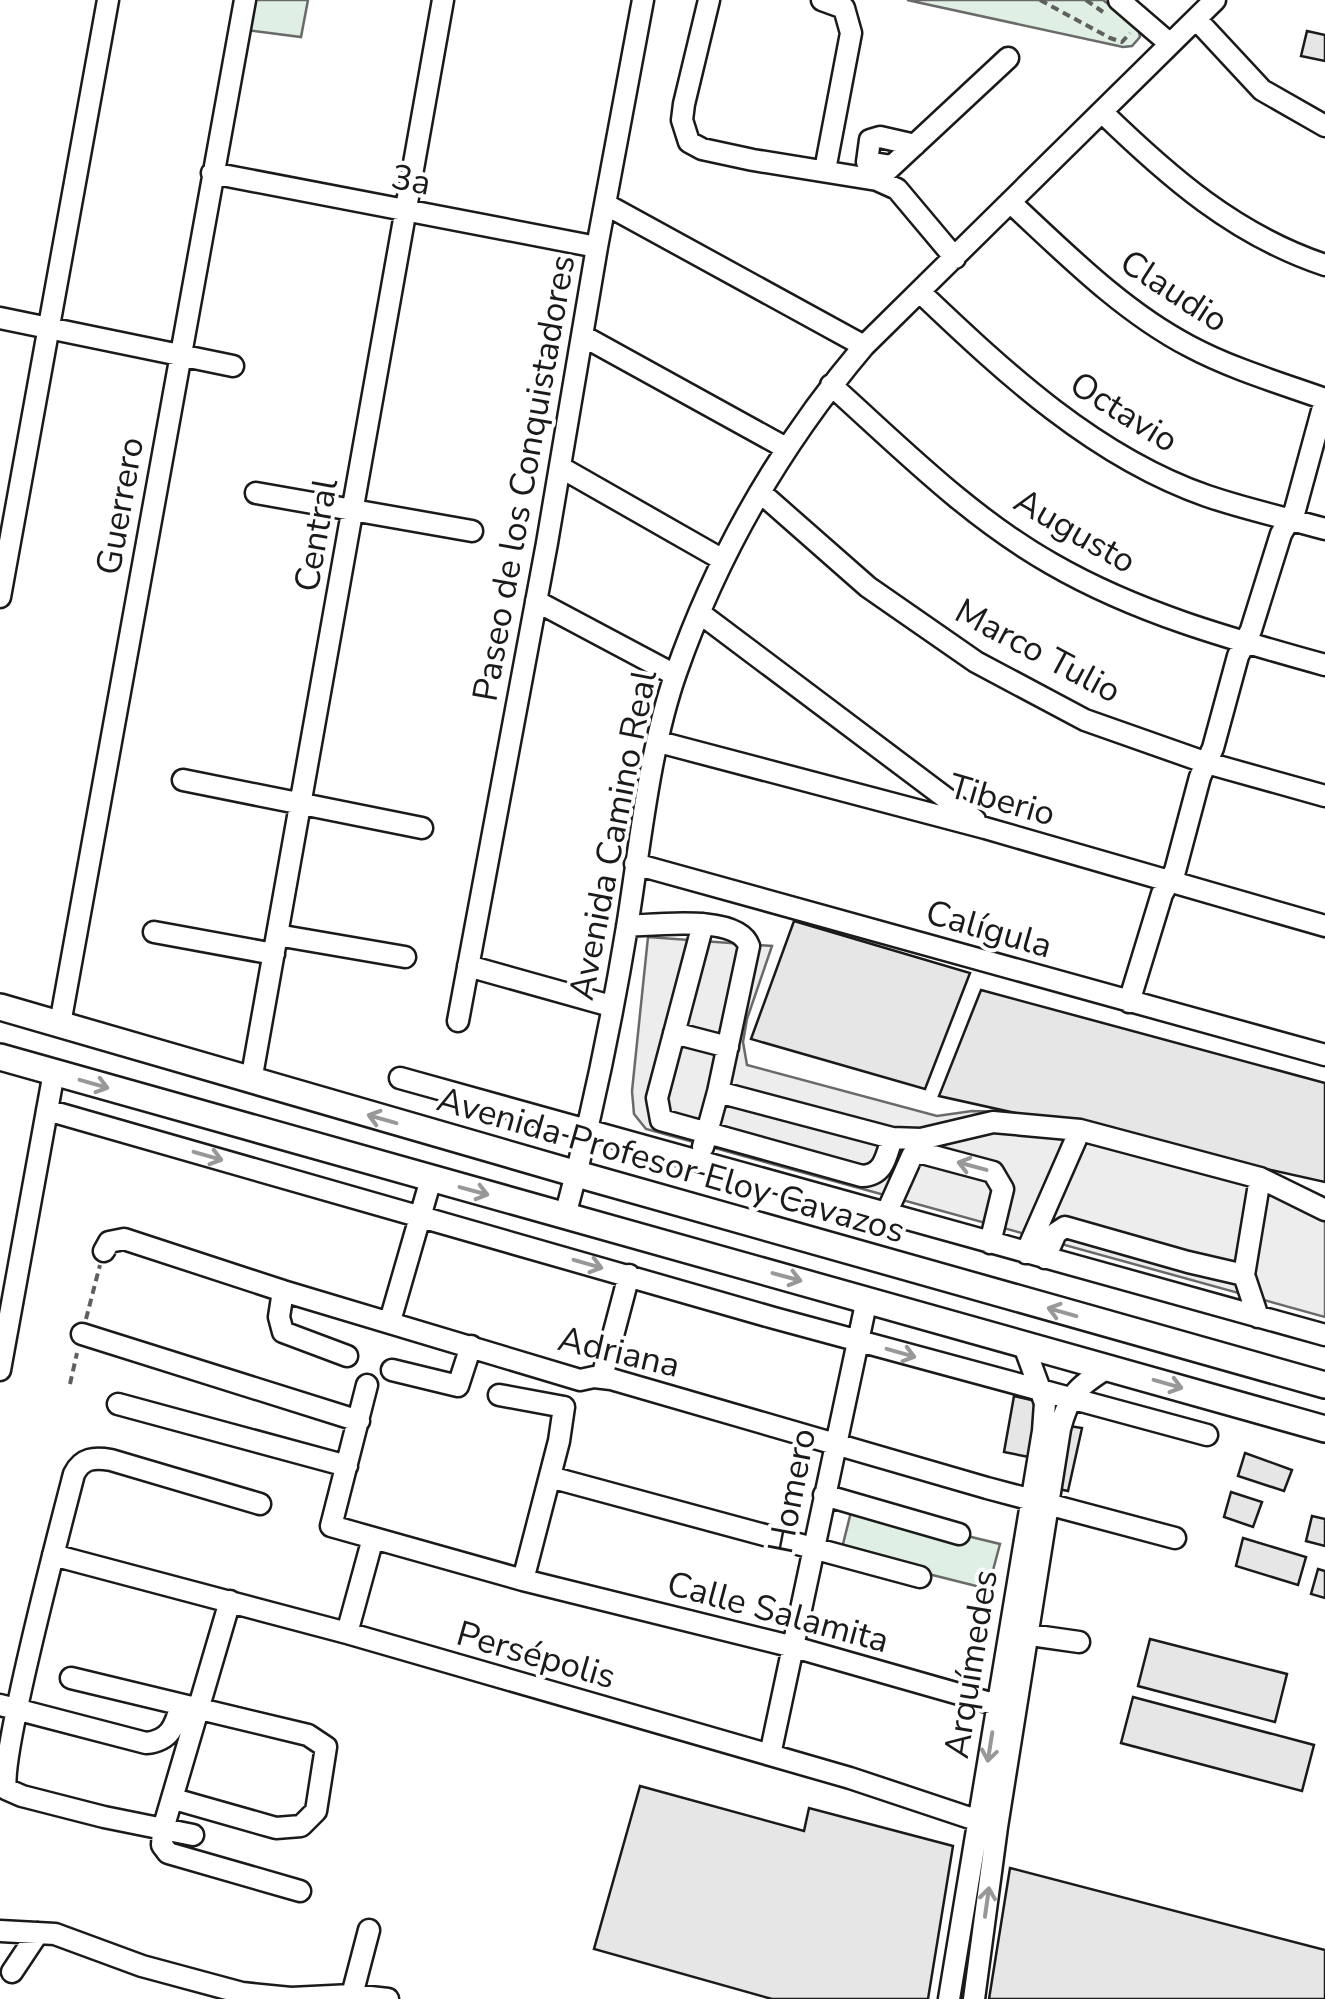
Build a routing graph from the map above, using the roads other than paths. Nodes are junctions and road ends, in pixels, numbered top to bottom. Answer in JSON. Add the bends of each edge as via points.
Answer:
{"nodes":[{"id":1,"x":108,"y":0,"type":"edge"},
{"id":2,"x":245,"y":0,"type":"edge"},
{"id":3,"x":443,"y":0,"type":"edge"},
{"id":4,"x":644,"y":0,"type":"edge"},
{"id":5,"x":708,"y":0,"type":"edge"},
{"id":6,"x":822,"y":0,"type":"edge"},
{"id":7,"x":1216,"y":0,"type":"edge"},
{"id":8,"x":1112,"y":7,"type":"edge"},
{"id":9,"x":1196,"y":19,"type":"junction"},
{"id":10,"x":1169,"y":43,"type":"junction"},
{"id":11,"x":1008,"y":58,"type":"dead end"},
{"id":12,"x":1102,"y":112,"type":"junction"},
{"id":13,"x":1325,"y":126,"type":"edge"},
{"id":14,"x":915,"y":145,"type":"junction"},
{"id":15,"x":825,"y":170,"type":"junction"},
{"id":16,"x":884,"y":173,"type":"junction"},
{"id":17,"x":212,"y":174,"type":"junction"},
{"id":18,"x":1010,"y":202,"type":"junction"},
{"id":19,"x":606,"y":204,"type":"junction"},
{"id":20,"x":406,"y":212,"type":"junction"},
{"id":21,"x":597,"y":247,"type":"junction"},
{"id":22,"x":955,"y":258,"type":"junction"},
{"id":23,"x":1325,"y":265,"type":"edge"},
{"id":24,"x":921,"y":293,"type":"junction"},
{"id":25,"x":0,"y":318,"type":"edge"},
{"id":26,"x":48,"y":327,"type":"junction"},
{"id":27,"x":583,"y":336,"type":"junction"},
{"id":28,"x":864,"y":346,"type":"junction"},
{"id":29,"x":181,"y":353,"type":"junction"},
{"id":30,"x":232,"y":366,"type":"dead end"},
{"id":31,"x":831,"y":385,"type":"junction"},
{"id":32,"x":1325,"y":400,"type":"edge"},
{"id":33,"x":786,"y":448,"type":"junction"},
{"id":34,"x":560,"y":467,"type":"junction"},
{"id":35,"x":760,"y":492,"type":"junction"},
{"id":36,"x":256,"y":493,"type":"dead end"},
{"id":37,"x":354,"y":509,"type":"junction"},
{"id":38,"x":1289,"y":519,"type":"junction"},
{"id":39,"x":1325,"y":529,"type":"edge"},
{"id":40,"x":472,"y":531,"type":"dead end"},
{"id":41,"x":723,"y":560,"type":"junction"},
{"id":42,"x":0,"y":597,"type":"edge"},
{"id":43,"x":536,"y":600,"type":"junction"},
{"id":44,"x":701,"y":614,"type":"junction"},
{"id":45,"x":1246,"y":643,"type":"junction"},
{"id":46,"x":1325,"y":665,"type":"edge"},
{"id":47,"x":675,"y":676,"type":"junction"},
{"id":48,"x":659,"y":742,"type":"junction"},
{"id":49,"x":1207,"y":763,"type":"junction"},
{"id":50,"x":183,"y":780,"type":"dead end"},
{"id":51,"x":1325,"y":796,"type":"edge"},
{"id":52,"x":301,"y":804,"type":"junction"},
{"id":53,"x":422,"y":828,"type":"dead end"},
{"id":54,"x":985,"y":828,"type":"junction"},
{"id":55,"x":635,"y":864,"type":"junction"},
{"id":56,"x":1168,"y":883,"type":"junction"},
{"id":57,"x":703,"y":924,"type":"junction"},
{"id":58,"x":627,"y":926,"type":"junction"},
{"id":59,"x":1325,"y":926,"type":"edge"},
{"id":60,"x":154,"y":932,"type":"dead end"},
{"id":61,"x":276,"y":944,"type":"junction"},
{"id":62,"x":405,"y":957,"type":"dead end"},
{"id":63,"x":468,"y":966,"type":"junction"},
{"id":64,"x":1129,"y":1002,"type":"junction"},
{"id":65,"x":611,"y":1006,"type":"junction"},
{"id":66,"x":0,"y":1007,"type":"edge"},
{"id":67,"x":458,"y":1022,"type":"dead end"},
{"id":68,"x":60,"y":1024,"type":"junction"},
{"id":69,"x":674,"y":1032,"type":"junction"},
{"id":70,"x":728,"y":1046,"type":"junction"},
{"id":71,"x":1325,"y":1055,"type":"edge"},
{"id":72,"x":0,"y":1057,"type":"edge"},
{"id":73,"x":54,"y":1072,"type":"junction"},
{"id":74,"x":400,"y":1078,"type":"dead end"},
{"id":75,"x":251,"y":1081,"type":"junction"},
{"id":76,"x":718,"y":1092,"type":"junction"},
{"id":77,"x":47,"y":1110,"type":"junction"},
{"id":78,"x":588,"y":1129,"type":"junction"},
{"id":79,"x":1080,"y":1130,"type":"junction"},
{"id":80,"x":707,"y":1134,"type":"junction"},
{"id":81,"x":892,"y":1138,"type":"junction"},
{"id":82,"x":699,"y":1160,"type":"junction"},
{"id":83,"x":576,"y":1174,"type":"junction"},
{"id":84,"x":1260,"y":1178,"type":"junction"},
{"id":85,"x":431,"y":1179,"type":"junction"},
{"id":86,"x":1325,"y":1210,"type":"edge"},
{"id":87,"x":886,"y":1214,"type":"junction"},
{"id":88,"x":419,"y":1216,"type":"junction"},
{"id":89,"x":566,"y":1216,"type":"junction"},
{"id":90,"x":990,"y":1243,"type":"junction"},
{"id":91,"x":104,"y":1251,"type":"dead end"},
{"id":92,"x":1036,"y":1255,"type":"junction"},
{"id":93,"x":1244,"y":1274,"type":"junction"},
{"id":94,"x":629,"y":1275,"type":"junction"},
{"id":95,"x":283,"y":1291,"type":"junction"},
{"id":96,"x":866,"y":1299,"type":"junction"},
{"id":97,"x":1258,"y":1317,"type":"junction"},
{"id":98,"x":390,"y":1321,"type":"junction"},
{"id":99,"x":82,"y":1334,"type":"dead end"},
{"id":100,"x":1325,"y":1336,"type":"edge"},
{"id":101,"x":856,"y":1340,"type":"junction"},
{"id":102,"x":1023,"y":1343,"type":"junction"},
{"id":103,"x":471,"y":1346,"type":"junction"},
{"id":104,"x":346,"y":1356,"type":"dead end"},
{"id":105,"x":1109,"y":1367,"type":"junction"},
{"id":106,"x":0,"y":1370,"type":"edge"},
{"id":107,"x":392,"y":1370,"type":"dead end"},
{"id":108,"x":602,"y":1377,"type":"junction"},
{"id":109,"x":580,"y":1380,"type":"junction"},
{"id":110,"x":367,"y":1384,"type":"dead end"},
{"id":111,"x":1325,"y":1384,"type":"edge"},
{"id":112,"x":1042,"y":1392,"type":"junction"},
{"id":113,"x":499,"y":1396,"type":"dead end"},
{"id":114,"x":1070,"y":1398,"type":"junction"},
{"id":115,"x":118,"y":1404,"type":"dead end"},
{"id":116,"x":564,"y":1407,"type":"junction"},
{"id":117,"x":359,"y":1422,"type":"junction"},
{"id":118,"x":1325,"y":1429,"type":"edge"},
{"id":119,"x":1206,"y":1435,"type":"dead end"},
{"id":120,"x":834,"y":1444,"type":"junction"},
{"id":121,"x":347,"y":1466,"type":"junction"},
{"id":122,"x":550,"y":1477,"type":"junction"},
{"id":123,"x":824,"y":1495,"type":"junction"},
{"id":124,"x":1039,"y":1502,"type":"junction"},
{"id":125,"x":260,"y":1504,"type":"dead end"},
{"id":126,"x":959,"y":1534,"type":"dead end"},
{"id":127,"x":373,"y":1538,"type":"junction"},
{"id":128,"x":1175,"y":1538,"type":"dead end"},
{"id":129,"x":814,"y":1546,"type":"junction"},
{"id":130,"x":53,"y":1555,"type":"junction"},
{"id":131,"x":920,"y":1577,"type":"dead end"},
{"id":132,"x":522,"y":1580,"type":"junction"},
{"id":133,"x":230,"y":1601,"type":"junction"},
{"id":134,"x":346,"y":1633,"type":"junction"},
{"id":135,"x":1018,"y":1633,"type":"junction"},
{"id":136,"x":1079,"y":1642,"type":"dead end"},
{"id":137,"x":794,"y":1647,"type":"junction"},
{"id":138,"x":72,"y":1678,"type":"dead end"},
{"id":139,"x":7,"y":1707,"type":"edge"},
{"id":140,"x":189,"y":1707,"type":"junction"},
{"id":141,"x":1006,"y":1708,"type":"junction"},
{"id":142,"x":770,"y":1755,"type":"junction"},
{"id":143,"x":174,"y":1799,"type":"junction"},
{"id":144,"x":988,"y":1823,"type":"junction"},
{"id":145,"x":163,"y":1829,"type":"junction"},
{"id":146,"x":192,"y":1836,"type":"dead end"},
{"id":147,"x":300,"y":1891,"type":"dead end"},
{"id":148,"x":0,"y":1930,"type":"edge"},
{"id":149,"x":369,"y":1930,"type":"dead end"},
{"id":150,"x":38,"y":1933,"type":"junction"},
{"id":151,"x":12,"y":1972,"type":"dead end"},
{"id":152,"x":352,"y":1995,"type":"junction"},
{"id":153,"x":388,"y":1999,"type":"edge"},
{"id":154,"x":949,"y":1999,"type":"edge"},
{"id":155,"x":974,"y":1999,"type":"edge"}],
"edges":[{"from":1,"to":26,"type":"street"},
{"from":2,"to":17,"type":"street","name":"Guerrero"},
{"from":3,"to":20,"type":"street","name":"Central"},
{"from":4,"to":19,"type":"street","name":"Paseo de los Conquistadores"},
{"from":5,"to":15,"type":"street","via":[[684,104],[689,142]]},
{"from":6,"to":15,"type":"street","via":[[844,8],[851,33]]},
{"from":7,"to":9,"type":"street","name":"Avenida Camino Real"},
{"from":8,"to":10,"type":"street"},
{"from":9,"to":10,"type":"street","name":"Avenida Camino Real"},
{"from":9,"to":13,"type":"street","via":[[1262,90]]},
{"from":10,"to":12,"type":"street","name":"Avenida Camino Real"},
{"from":11,"to":14,"type":"street"},
{"from":12,"to":18,"type":"street","name":"Avenida Camino Real"},
{"from":12,"to":23,"type":"street","via":[[1244,230]]},
{"from":14,"to":16,"type":"street"},
{"from":14,"to":16,"type":"street","via":[[870,140],[867,162]]},
{"from":15,"to":16,"type":"street"},
{"from":16,"to":22,"type":"street"},
{"from":17,"to":20,"type":"street","name":"3a"},
{"from":17,"to":29,"type":"street","name":"Guerrero"},
{"from":18,"to":22,"type":"street","name":"Avenida Camino Real"},
{"from":18,"to":32,"type":"street","name":"Claudio","via":[[1074,262],[1188,346]]},
{"from":19,"to":21,"type":"street","name":"Paseo de los Conquistadores"},
{"from":19,"to":28,"type":"street"},
{"from":20,"to":21,"type":"street","name":"3a"},
{"from":20,"to":37,"type":"street","name":"Central"},
{"from":21,"to":27,"type":"street","name":"Paseo de los Conquistadores"},
{"from":22,"to":24,"type":"street","name":"Avenida Camino Real"},
{"from":24,"to":28,"type":"street","name":"Avenida Camino Real"},
{"from":24,"to":38,"type":"street","name":"Octavio","via":[[1065,420],[1123,457],[1205,495]]},
{"from":25,"to":26,"type":"street"},
{"from":26,"to":29,"type":"street"},
{"from":26,"to":42,"type":"street"},
{"from":27,"to":33,"type":"street"},
{"from":27,"to":34,"type":"street","name":"Paseo de los Conquistadores"},
{"from":28,"to":31,"type":"street","name":"Avenida Camino Real"},
{"from":29,"to":30,"type":"street"},
{"from":29,"to":68,"type":"street","name":"Guerrero"},
{"from":31,"to":33,"type":"street","name":"Avenida Camino Real"},
{"from":31,"to":45,"type":"street","name":"Augusto","via":[[951,494],[1051,564],[1174,621]]},
{"from":32,"to":38,"type":"street"},
{"from":33,"to":35,"type":"street","name":"Avenida Camino Real"},
{"from":34,"to":41,"type":"street"},
{"from":34,"to":43,"type":"street","name":"Paseo de los Conquistadores"},
{"from":35,"to":41,"type":"street","name":"Avenida Camino Real"},
{"from":35,"to":49,"type":"street","name":"Marco Tulio","via":[[868,587],[976,662],[1085,720]]},
{"from":36,"to":37,"type":"street"},
{"from":37,"to":40,"type":"street"},
{"from":37,"to":52,"type":"street","name":"Central"},
{"from":38,"to":39,"type":"street","name":"Octavio"},
{"from":38,"to":45,"type":"street"},
{"from":41,"to":44,"type":"street","name":"Avenida Camino Real"},
{"from":43,"to":47,"type":"street"},
{"from":43,"to":63,"type":"street","name":"Paseo de los Conquistadores"},
{"from":44,"to":47,"type":"street","name":"Avenida Camino Real"},
{"from":44,"to":54,"type":"street"},
{"from":45,"to":46,"type":"street","name":"Augusto"},
{"from":45,"to":49,"type":"street"},
{"from":47,"to":48,"type":"street","name":"Avenida Camino Real"},
{"from":48,"to":54,"type":"street","name":"Tiberio"},
{"from":48,"to":55,"type":"street","name":"Avenida Camino Real"},
{"from":49,"to":51,"type":"street","name":"Marco Tulio"},
{"from":49,"to":56,"type":"street"},
{"from":50,"to":52,"type":"street"},
{"from":52,"to":53,"type":"street"},
{"from":52,"to":61,"type":"street","name":"Central"},
{"from":54,"to":56,"type":"street","name":"Tiberio"},
{"from":55,"to":58,"type":"street","name":"Avenida Camino Real"},
{"from":55,"to":64,"type":"street","name":"Calígula"},
{"from":56,"to":59,"type":"street","name":"Tiberio"},
{"from":56,"to":64,"type":"street"},
{"from":57,"to":58,"type":"street"},
{"from":57,"to":69,"type":"street"},
{"from":57,"to":70,"type":"street","via":[[740,932],[749,946]]},
{"from":58,"to":65,"type":"street","name":"Avenida Camino Real"},
{"from":60,"to":61,"type":"street"},
{"from":61,"to":62,"type":"street"},
{"from":61,"to":75,"type":"street","name":"Central"},
{"from":63,"to":65,"type":"street"},
{"from":63,"to":67,"type":"street","name":"Paseo de los Conquistadores"},
{"from":64,"to":71,"type":"street","name":"Calígula"},
{"from":65,"to":78,"type":"street","name":"Avenida Camino Real"},
{"from":66,"to":68,"type":"main road","name":"Avenida Profesor Eloy Cavazos"},
{"from":68,"to":75,"type":"main road","name":"Avenida Profesor Eloy Cavazos"},
{"from":69,"to":70,"type":"street"},
{"from":69,"to":80,"type":"street","via":[[658,1114],[668,1124]]},
{"from":70,"to":76,"type":"street"},
{"from":72,"to":73,"type":"main road"},
{"from":73,"to":77,"type":"street"},
{"from":73,"to":85,"type":"main road","one_way":true},
{"from":74,"to":78,"type":"street"},
{"from":83,"to":75,"type":"main road","name":"Avenida Profesor Eloy Cavazos","one_way":true},
{"from":76,"to":80,"type":"street"},
{"from":76,"to":81,"type":"street"},
{"from":77,"to":88,"type":"street","one_way":true},
{"from":77,"to":106,"type":"street"},
{"from":78,"to":82,"type":"street"},
{"from":78,"to":83,"type":"street","name":"Avenida Camino Real"},
{"from":79,"to":81,"type":"street","via":[[993,1122],[920,1139]]},
{"from":79,"to":84,"type":"street"},
{"from":79,"to":92,"type":"street"},
{"from":80,"to":81,"type":"street","via":[[862,1176],[883,1166]]},
{"from":80,"to":82,"type":"street"},
{"from":82,"to":87,"type":"street"},
{"from":83,"to":89,"type":"street","name":"Avenida Camino Real"},
{"from":111,"to":83,"type":"main road","name":"Avenida Profesor Eloy Cavazos","one_way":true},
{"from":84,"to":86,"type":"street"},
{"from":84,"to":93,"type":"street"},
{"from":85,"to":88,"type":"street"},
{"from":85,"to":89,"type":"main road","one_way":true},
{"from":87,"to":90,"type":"street"},
{"from":90,"to":87,"type":"street","one_way":true,"via":[[1003,1189],[994,1172],[912,1156]]},
{"from":88,"to":94,"type":"street","one_way":true},
{"from":88,"to":98,"type":"street"},
{"from":89,"to":96,"type":"main road","one_way":true},
{"from":90,"to":92,"type":"street"},
{"from":91,"to":95,"type":"street","name":"Adriana","via":[[109,1242],[124,1239]]},
{"from":92,"to":93,"type":"street","via":[[1065,1227]]},
{"from":92,"to":97,"type":"street"},
{"from":93,"to":97,"type":"street"},
{"from":94,"to":101,"type":"street"},
{"from":94,"to":108,"type":"street"},
{"from":95,"to":98,"type":"street","name":"Adriana"},
{"from":95,"to":104,"type":"street","via":[[283,1332]]},
{"from":96,"to":101,"type":"street","name":"Homero"},
{"from":96,"to":102,"type":"main road"},
{"from":97,"to":100,"type":"street"},
{"from":98,"to":103,"type":"street","name":"Adriana"},
{"from":99,"to":117,"type":"street"},
{"from":101,"to":112,"type":"street","one_way":true},
{"from":101,"to":120,"type":"street","name":"Homero"},
{"from":102,"to":105,"type":"main road"},
{"from":102,"to":112,"type":"street","name":"Arquímedes"},
{"from":103,"to":107,"type":"street","via":[[458,1386]]},
{"from":103,"to":109,"type":"street","name":"Adriana"},
{"from":105,"to":114,"type":"street"},
{"from":105,"to":118,"type":"main road","one_way":true},
{"from":108,"to":109,"type":"street","name":"Adriana"},
{"from":108,"to":120,"type":"street","name":"Adriana"},
{"from":109,"to":116,"type":"street","via":[[576,1398]]},
{"from":110,"to":117,"type":"street"},
{"from":112,"to":114,"type":"street"},
{"from":112,"to":124,"type":"street","name":"Arquímedes"},
{"from":113,"to":116,"type":"street"},
{"from":114,"to":119,"type":"street"},
{"from":114,"to":124,"type":"street","name":"Arquímedes"},
{"from":115,"to":121,"type":"street"},
{"from":116,"to":122,"type":"street"},
{"from":117,"to":121,"type":"street"},
{"from":120,"to":123,"type":"street","name":"Homero"},
{"from":120,"to":124,"type":"street","name":"Adriana"},
{"from":121,"to":127,"type":"street","name":"Calle Salamita","via":[[331,1526]]},
{"from":122,"to":129,"type":"street"},
{"from":122,"to":132,"type":"street"},
{"from":123,"to":126,"type":"street"},
{"from":123,"to":129,"type":"street","name":"Homero"},
{"from":124,"to":128,"type":"street","name":"Adriana"},
{"from":124,"to":135,"type":"street","name":"Arquímedes"},
{"from":125,"to":130,"type":"street","via":[[111,1460],[86,1460],[74,1474]]},
{"from":127,"to":132,"type":"street","name":"Calle Salamita"},
{"from":127,"to":134,"type":"street"},
{"from":129,"to":131,"type":"street"},
{"from":129,"to":137,"type":"street","name":"Homero"},
{"from":130,"to":133,"type":"street","name":"Persépolis"},
{"from":130,"to":139,"type":"street"},
{"from":132,"to":137,"type":"street","name":"Calle Salamita"},
{"from":133,"to":134,"type":"street","name":"Persépolis"},
{"from":133,"to":140,"type":"street"},
{"from":134,"to":142,"type":"street","name":"Persépolis"},
{"from":135,"to":136,"type":"street"},
{"from":135,"to":141,"type":"street","name":"Arquímedes"},
{"from":137,"to":141,"type":"street","name":"Calle Salamita"},
{"from":137,"to":142,"type":"street","name":"Homero"},
{"from":138,"to":140,"type":"street"},
{"from":139,"to":140,"type":"street","via":[[146,1743],[165,1739]]},
{"from":139,"to":145,"type":"street","via":[[6,1789]]},
{"from":140,"to":143,"type":"street"},
{"from":140,"to":143,"type":"street","via":[[308,1735],[324,1742],[326,1760],[316,1812],[301,1826],[276,1828]]},
{"from":141,"to":144,"type":"street","name":"Arquímedes"},
{"from":142,"to":144,"type":"street","name":"Persépolis"},
{"from":143,"to":145,"type":"street"},
{"from":144,"to":154,"type":"street","name":"Arquímedes"},
{"from":155,"to":144,"type":"street","name":"Arquímedes","one_way":true},
{"from":145,"to":146,"type":"street"},
{"from":145,"to":147,"type":"street","via":[[168,1853]]},
{"from":148,"to":150,"type":"street"},
{"from":149,"to":152,"type":"street"},
{"from":150,"to":151,"type":"street"},
{"from":150,"to":152,"type":"street","via":[[242,1993]]},
{"from":152,"to":153,"type":"street"}]}
